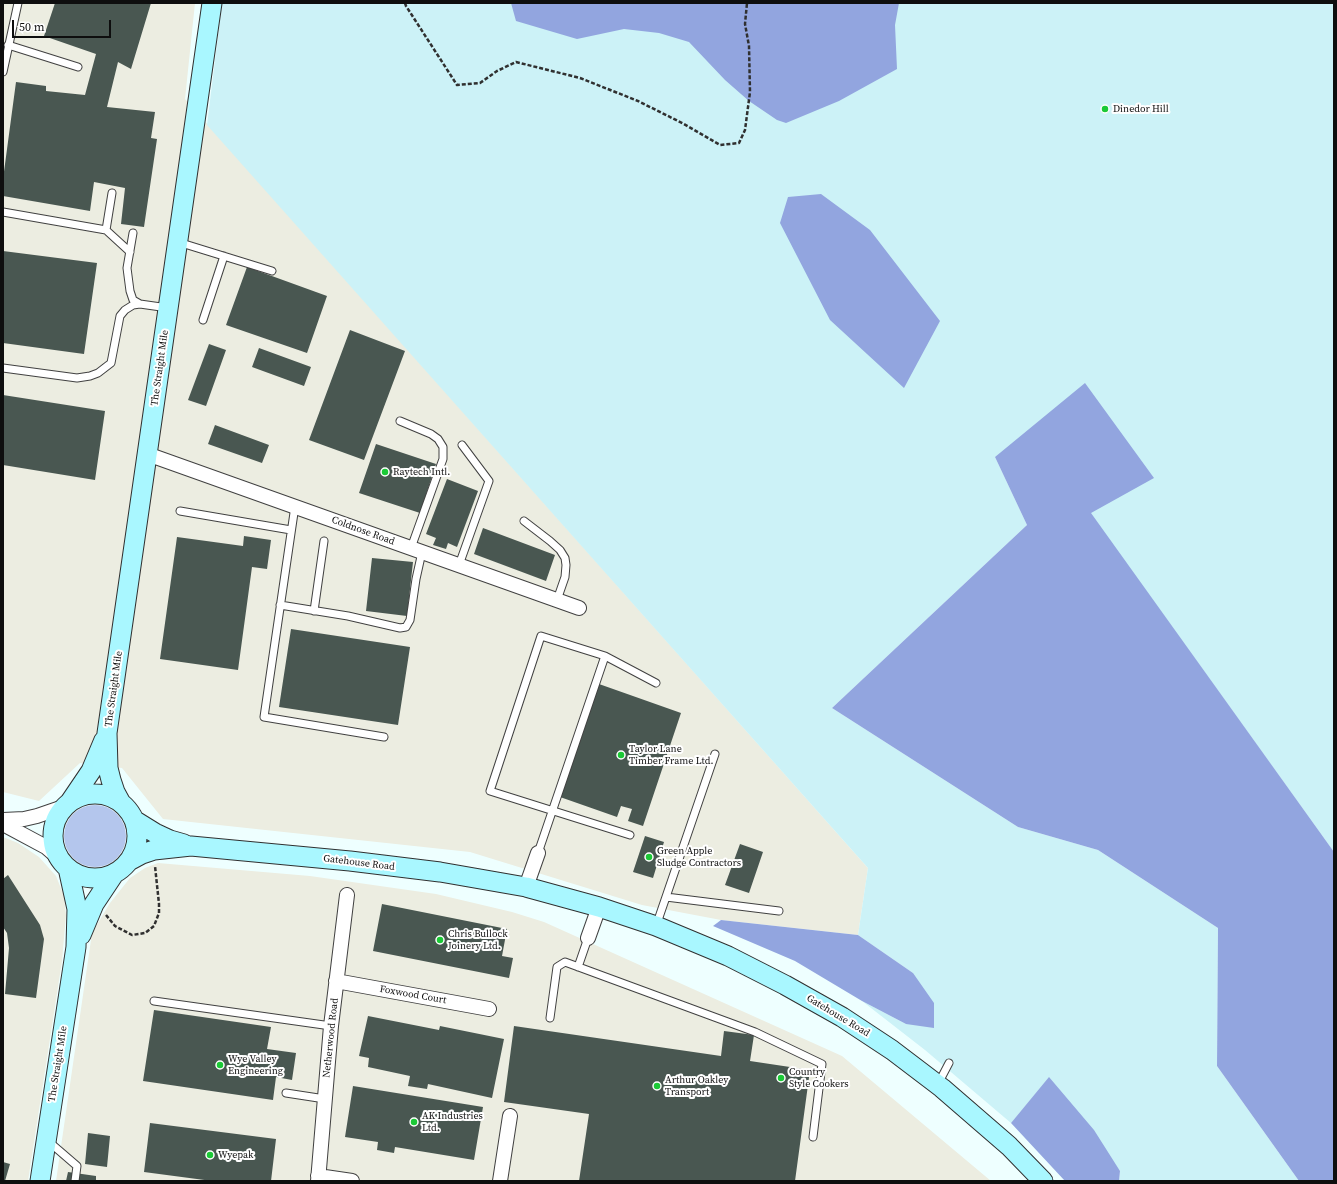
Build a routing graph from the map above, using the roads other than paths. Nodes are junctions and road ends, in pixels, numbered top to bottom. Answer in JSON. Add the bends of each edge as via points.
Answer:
{"nodes":[{"id":1,"x":18,"y":3,"type":"edge"},
{"id":2,"x":209,"y":4,"type":"edge"},
{"id":3,"x":8,"y":45,"type":"junction"},
{"id":4,"x":78,"y":67,"type":"dead end"},
{"id":5,"x":3,"y":72,"type":"edge"},
{"id":6,"x":112,"y":193,"type":"dead end"},
{"id":7,"x":3,"y":212,"type":"edge"},
{"id":8,"x":106,"y":230,"type":"junction"},
{"id":9,"x":133,"y":233,"type":"dead end"},
{"id":10,"x":178,"y":242,"type":"junction"},
{"id":11,"x":130,"y":252,"type":"junction"},
{"id":12,"x":224,"y":256,"type":"junction"},
{"id":13,"x":272,"y":271,"type":"dead end"},
{"id":14,"x":140,"y":304,"type":"junction"},
{"id":15,"x":168,"y":308,"type":"junction"},
{"id":16,"x":203,"y":320,"type":"dead end"},
{"id":17,"x":3,"y":368,"type":"edge"},
{"id":18,"x":400,"y":421,"type":"dead end"},
{"id":19,"x":462,"y":445,"type":"dead end"},
{"id":20,"x":147,"y":454,"type":"junction"},
{"id":21,"x":295,"y":506,"type":"junction"},
{"id":22,"x":180,"y":511,"type":"dead end"},
{"id":23,"x":524,"y":521,"type":"dead end"},
{"id":24,"x":291,"y":530,"type":"junction"},
{"id":25,"x":324,"y":541,"type":"dead end"},
{"id":26,"x":416,"y":550,"type":"junction"},
{"id":27,"x":459,"y":565,"type":"junction"},
{"id":28,"x":557,"y":600,"type":"junction"},
{"id":29,"x":280,"y":605,"type":"junction"},
{"id":30,"x":579,"y":608,"type":"dead end"},
{"id":31,"x":314,"y":611,"type":"junction"},
{"id":32,"x":605,"y":656,"type":"junction"},
{"id":33,"x":656,"y":683,"type":"dead end"},
{"id":34,"x":107,"y":733,"type":"junction"},
{"id":35,"x":384,"y":737,"type":"dead end"},
{"id":36,"x":715,"y":754,"type":"dead end"},
{"id":37,"x":121,"y":802,"type":"junction"},
{"id":38,"x":68,"y":804,"type":"junction"},
{"id":39,"x":552,"y":810,"type":"junction"},
{"id":40,"x":3,"y":820,"type":"edge"},
{"id":41,"x":134,"y":820,"type":"junction"},
{"id":42,"x":3,"y":824,"type":"edge"},
{"id":43,"x":630,"y":835,"type":"dead end"},
{"id":44,"x":191,"y":846,"type":"junction"},
{"id":45,"x":538,"y":853,"type":"joint"},
{"id":46,"x":129,"y":861,"type":"junction"},
{"id":47,"x":65,"y":864,"type":"junction"},
{"id":48,"x":114,"y":874,"type":"junction"},
{"id":49,"x":526,"y":887,"type":"junction"},
{"id":50,"x":347,"y":895,"type":"dead end"},
{"id":51,"x":666,"y":897,"type":"junction"},
{"id":52,"x":599,"y":907,"type":"junction"},
{"id":53,"x":779,"y":911,"type":"dead end"},
{"id":54,"x":656,"y":926,"type":"junction"},
{"id":55,"x":588,"y":938,"type":"joint"},
{"id":56,"x":76,"y":947,"type":"junction"},
{"id":57,"x":578,"y":967,"type":"junction"},
{"id":58,"x":336,"y":981,"type":"junction"},
{"id":59,"x":154,"y":1002,"type":"dead end"},
{"id":60,"x":490,"y":1009,"type":"dead end"},
{"id":61,"x":550,"y":1018,"type":"dead end"},
{"id":62,"x":331,"y":1026,"type":"junction"},
{"id":63,"x":949,"y":1063,"type":"dead end"},
{"id":64,"x":938,"y":1084,"type":"junction"},
{"id":65,"x":286,"y":1093,"type":"dead end"},
{"id":66,"x":325,"y":1099,"type":"junction"},
{"id":67,"x":510,"y":1116,"type":"dead end"},
{"id":68,"x":813,"y":1137,"type":"dead end"},
{"id":69,"x":46,"y":1140,"type":"junction"},
{"id":70,"x":318,"y":1179,"type":"edge"},
{"id":71,"x":40,"y":1181,"type":"edge"},
{"id":72,"x":75,"y":1181,"type":"edge"},
{"id":73,"x":352,"y":1181,"type":"edge"},
{"id":74,"x":500,"y":1181,"type":"edge"},
{"id":75,"x":1043,"y":1181,"type":"edge"}],
"edges":[{"from":1,"to":3,"type":"lane"},
{"from":2,"to":10,"type":"main road","name":"The Straight Mile"},
{"from":3,"to":4,"type":"lane"},
{"from":3,"to":5,"type":"lane"},
{"from":6,"to":8,"type":"lane"},
{"from":7,"to":8,"type":"lane"},
{"from":8,"to":11,"type":"lane"},
{"from":9,"to":11,"type":"lane"},
{"from":10,"to":12,"type":"lane"},
{"from":10,"to":15,"type":"main road","name":"The Straight Mile"},
{"from":11,"to":14,"type":"lane","via":[[130,292],[133,300]]},
{"from":12,"to":13,"type":"lane"},
{"from":12,"to":16,"type":"lane"},
{"from":14,"to":15,"type":"lane"},
{"from":14,"to":17,"type":"lane","via":[[132,305],[120,316],[110,363],[98,373],[77,378]]},
{"from":15,"to":20,"type":"main road","name":"The Straight Mile"},
{"from":18,"to":26,"type":"lane","via":[[431,434],[443,447],[443,459]]},
{"from":19,"to":27,"type":"lane","via":[[489,481]]},
{"from":20,"to":21,"type":"street","name":"Coldnose Road"},
{"from":20,"to":34,"type":"main road","name":"The Straight Mile"},
{"from":21,"to":24,"type":"lane"},
{"from":21,"to":26,"type":"street","name":"Coldnose Road"},
{"from":22,"to":24,"type":"lane"},
{"from":23,"to":28,"type":"lane","via":[[560,550],[565,558],[565,577]]},
{"from":24,"to":29,"type":"lane"},
{"from":25,"to":31,"type":"lane"},
{"from":26,"to":27,"type":"street","name":"Coldnose Road"},
{"from":26,"to":31,"type":"lane","via":[[416,578],[410,620],[406,626],[400,628]]},
{"from":27,"to":28,"type":"street","name":"Coldnose Road"},
{"from":28,"to":30,"type":"street","name":"Coldnose Road"},
{"from":29,"to":31,"type":"lane"},
{"from":29,"to":35,"type":"lane","via":[[264,717]]},
{"from":32,"to":33,"type":"lane"},
{"from":32,"to":39,"type":"lane"},
{"from":32,"to":39,"type":"lane","via":[[541,636],[490,791]]},
{"from":34,"to":37,"type":"main road","name":"The Straight Mile","via":[[110,780]]},
{"from":34,"to":38,"type":"main road","name":"The Straight Mile","via":[[91,772]]},
{"from":36,"to":51,"type":"lane"},
{"from":37,"to":38,"type":"main road","via":[[101,794],[85,795]]},
{"from":37,"to":41,"type":"main road"},
{"from":38,"to":40,"type":"street","via":[[37,816]]},
{"from":38,"to":47,"type":"main road","via":[[57,819],[54,829],[56,850]]},
{"from":39,"to":43,"type":"lane"},
{"from":39,"to":45,"type":"lane"},
{"from":41,"to":44,"type":"main road","name":"Gatehouse Road","via":[[170,840]]},
{"from":41,"to":46,"type":"main road","via":[[137,843]]},
{"from":42,"to":47,"type":"street","via":[[46,847]]},
{"from":44,"to":46,"type":"main road","name":"Gatehouse Road","via":[[154,850]]},
{"from":44,"to":49,"type":"main road","name":"Gatehouse Road","via":[[440,872]]},
{"from":45,"to":49,"type":"street"},
{"from":46,"to":48,"type":"main road"},
{"from":47,"to":48,"type":"main road","via":[[81,875],[94,878]]},
{"from":47,"to":56,"type":"main road","name":"The Straight Mile","via":[[77,909]]},
{"from":48,"to":56,"type":"main road","name":"The Straight Mile","via":[[94,904]]},
{"from":49,"to":52,"type":"main road","name":"Gatehouse Road"},
{"from":50,"to":58,"type":"street","name":"Netherwood Road"},
{"from":51,"to":53,"type":"lane"},
{"from":51,"to":54,"type":"lane"},
{"from":52,"to":54,"type":"main road","name":"Gatehouse Road"},
{"from":52,"to":55,"type":"street"},
{"from":54,"to":64,"type":"main road","name":"Gatehouse Road","via":[[728,956],[836,1013]]},
{"from":55,"to":57,"type":"lane"},
{"from":56,"to":69,"type":"main road","name":"The Straight Mile"},
{"from":57,"to":61,"type":"lane","via":[[565,962],[557,967]]},
{"from":57,"to":68,"type":"lane","via":[[755,1032],[822,1064]]},
{"from":58,"to":60,"type":"street","name":"Foxwood Court"},
{"from":58,"to":62,"type":"street","name":"Netherwood Road"},
{"from":59,"to":62,"type":"lane"},
{"from":62,"to":66,"type":"street","name":"Netherwood Road"},
{"from":63,"to":64,"type":"lane"},
{"from":64,"to":75,"type":"main road","name":"Gatehouse Road","via":[[1009,1146]]},
{"from":65,"to":66,"type":"lane"},
{"from":66,"to":70,"type":"street","name":"Netherwood Road"},
{"from":67,"to":74,"type":"street"},
{"from":69,"to":71,"type":"main road","name":"The Straight Mile"},
{"from":69,"to":72,"type":"lane","via":[[77,1166]]},
{"from":70,"to":73,"type":"street"}]}
